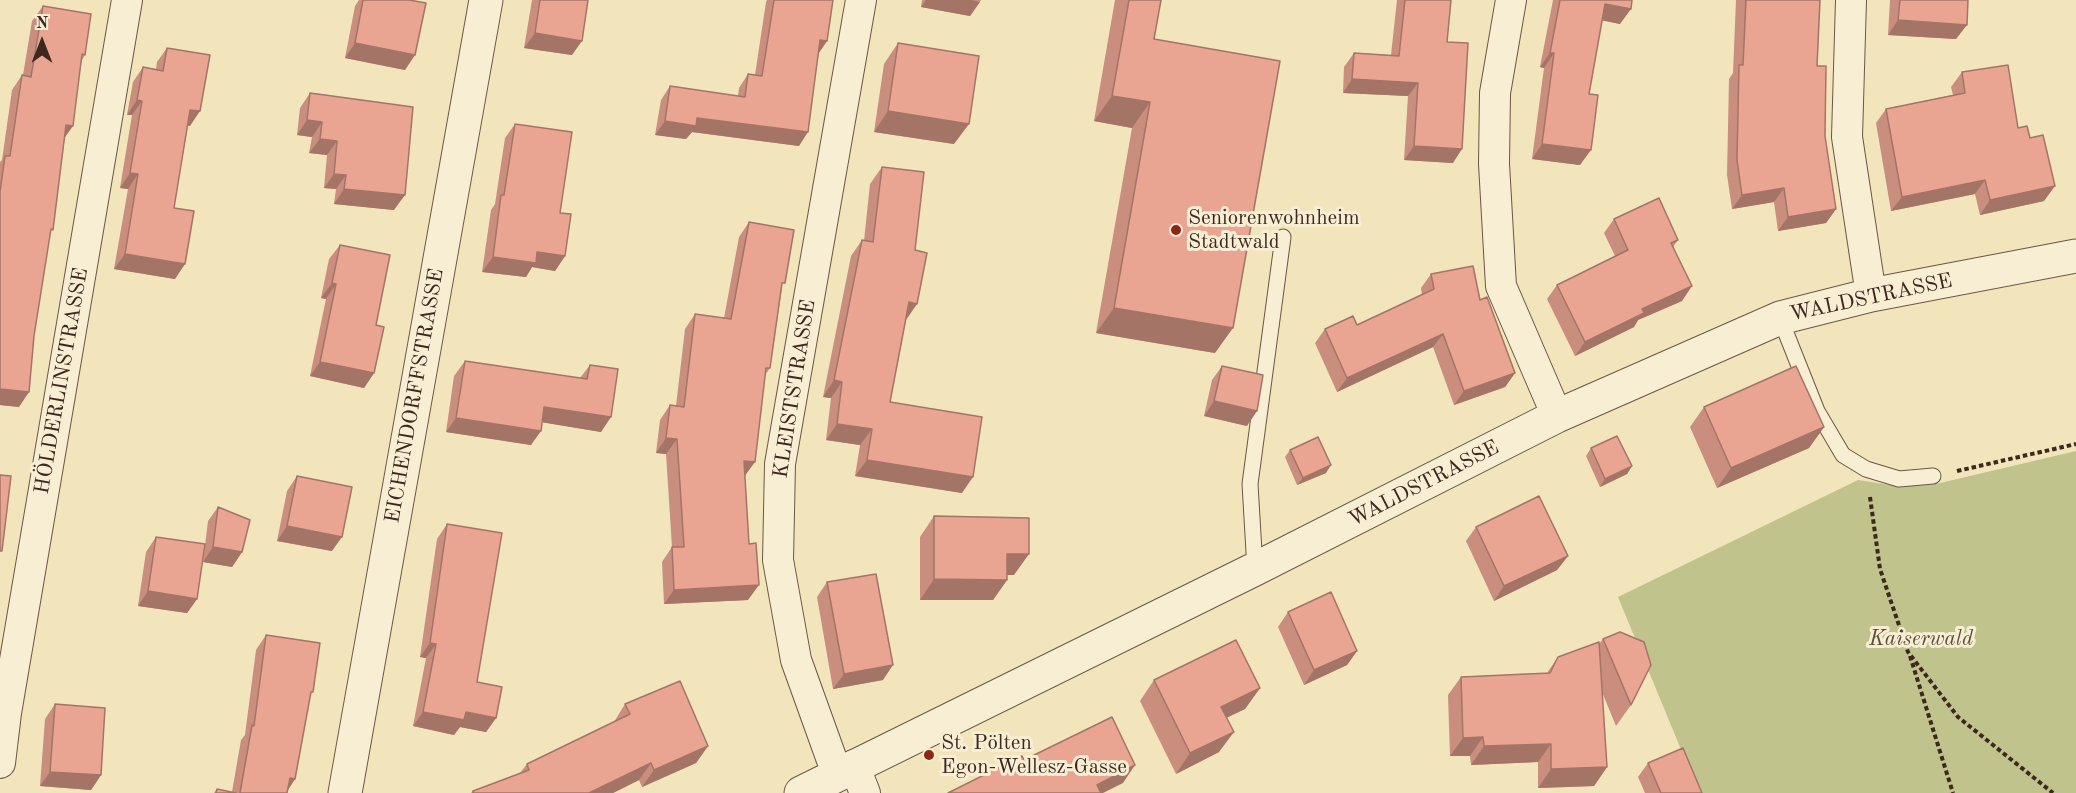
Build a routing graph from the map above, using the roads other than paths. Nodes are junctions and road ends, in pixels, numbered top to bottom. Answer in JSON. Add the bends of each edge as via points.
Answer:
{"nodes":[{"id":1,"x":127,"y":0,"type":"edge"},
{"id":2,"x":486,"y":0,"type":"edge"},
{"id":3,"x":861,"y":0,"type":"edge"},
{"id":4,"x":1511,"y":0,"type":"edge"},
{"id":5,"x":1851,"y":0,"type":"edge"},
{"id":6,"x":1283,"y":237,"type":"dead end"},
{"id":7,"x":2076,"y":256,"type":"edge"},
{"id":8,"x":1871,"y":296,"type":"junction"},
{"id":9,"x":1780,"y":318,"type":"junction"},
{"id":10,"x":1557,"y":416,"type":"junction"},
{"id":11,"x":1933,"y":476,"type":"road end"},
{"id":12,"x":1255,"y":569,"type":"junction"},
{"id":13,"x":0,"y":763,"type":"edge"},
{"id":14,"x":852,"y":778,"type":"edge"},
{"id":15,"x":345,"y":793,"type":"edge"},
{"id":16,"x":801,"y":793,"type":"edge"}],
"edges":[{"from":1,"to":13,"type":"street","name":"HÖLDERLINSTRASSE"},
{"from":2,"to":15,"type":"street","name":"EICHENDORFFSTRASSE"},
{"from":3,"to":14,"type":"street","name":"KLEISTSTRASSE","via":[[780,464],[778,560],[796,660]]},
{"from":4,"to":10,"type":"street","via":[[1495,93],[1494,164],[1502,286]]},
{"from":5,"to":8,"type":"street","via":[[1847,137]]},
{"from":6,"to":12,"type":"lane","via":[[1250,484]]},
{"from":7,"to":8,"type":"street","name":"WALDSTRASSE"},
{"from":8,"to":9,"type":"street","name":"WALDSTRASSE"},
{"from":9,"to":10,"type":"street","name":"WALDSTRASSE"},
{"from":9,"to":11,"type":"lane","via":[[1817,411],[1843,455],[1866,469],[1899,479]]},
{"from":10,"to":12,"type":"street","name":"WALDSTRASSE"},
{"from":12,"to":14,"type":"street","name":"WALDSTRASSE"},
{"from":14,"to":16,"type":"street","name":"WALDSTRASSE"}]}
